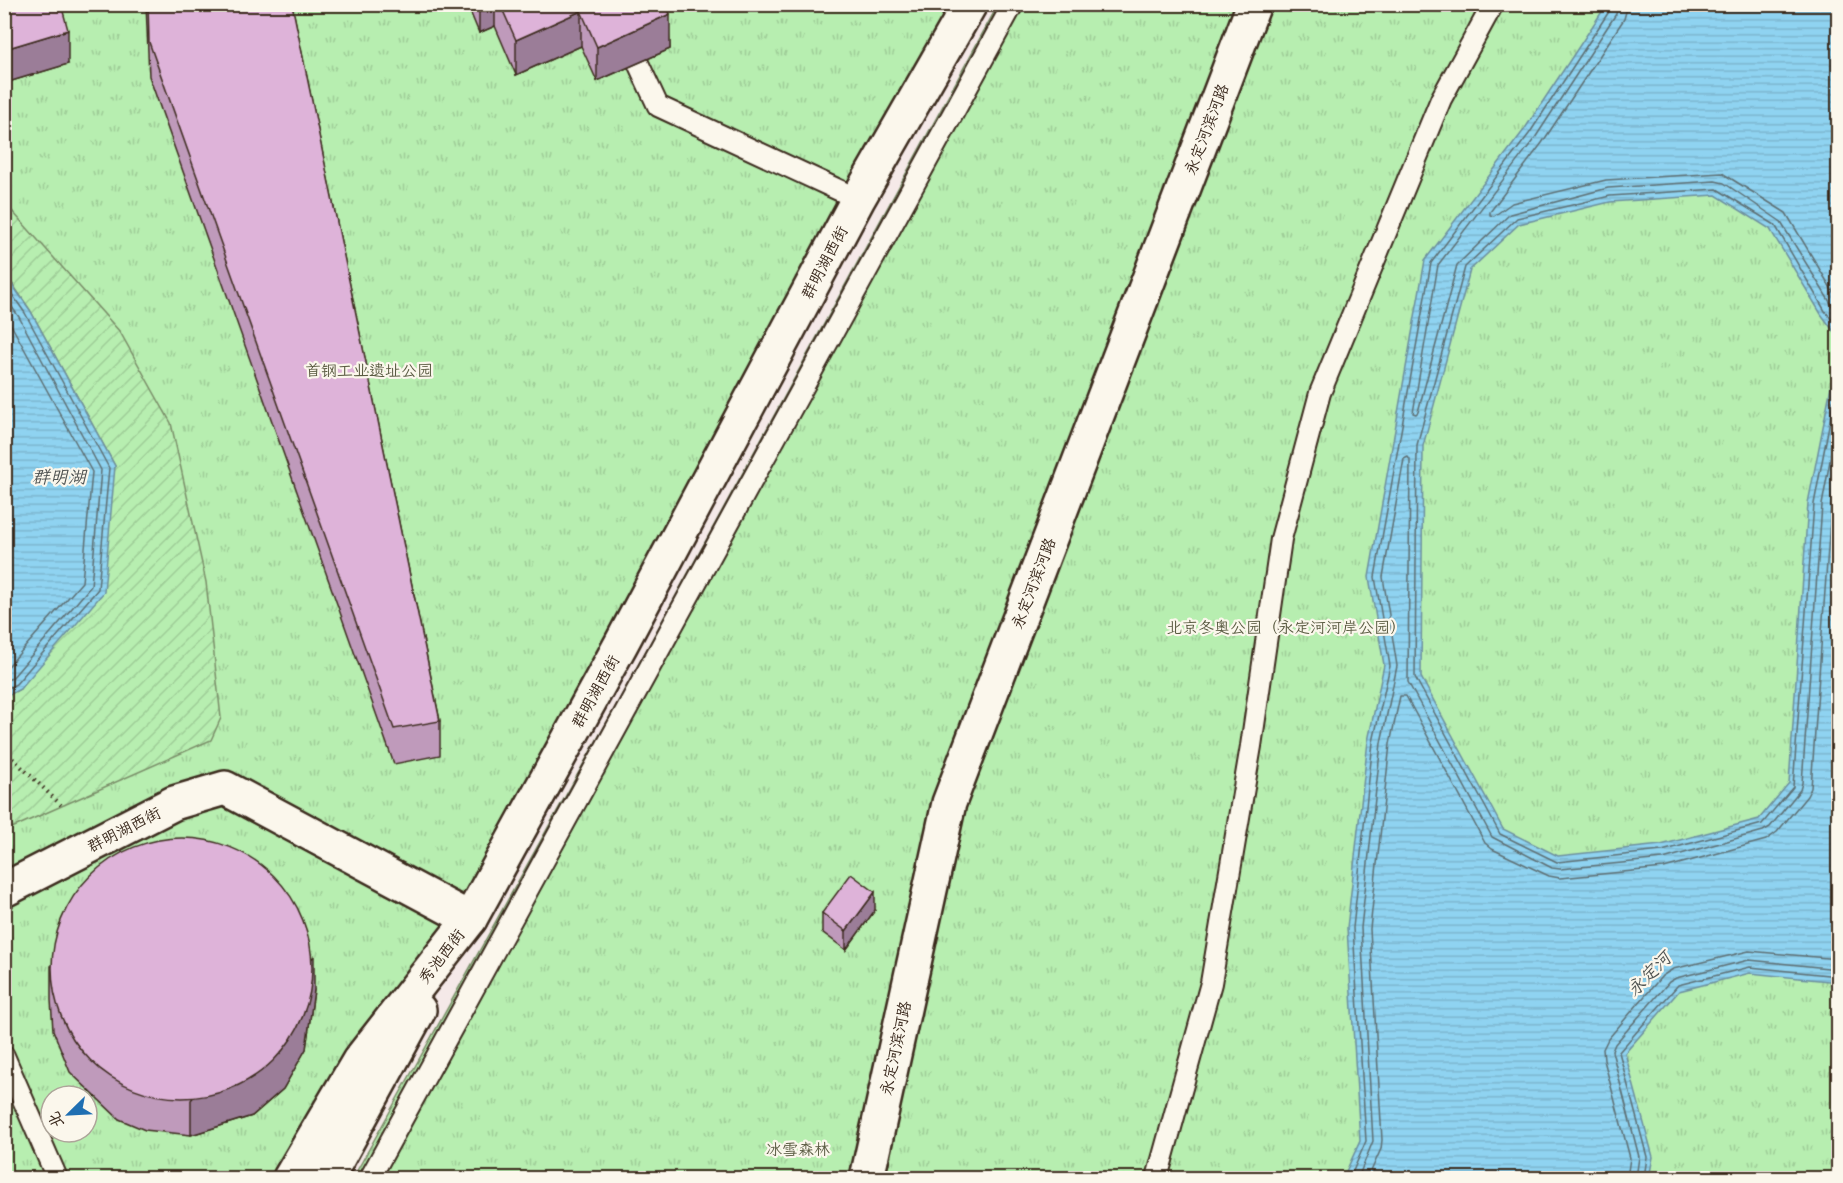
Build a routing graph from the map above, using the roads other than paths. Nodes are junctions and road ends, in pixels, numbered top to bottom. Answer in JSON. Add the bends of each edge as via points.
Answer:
{"nodes":[{"id":1,"x":970,"y":4,"type":"edge"},
{"id":2,"x":1013,"y":4,"type":"edge"},
{"id":3,"x":1254,"y":4,"type":"edge"},
{"id":4,"x":1493,"y":4,"type":"edge"},
{"id":5,"x":638,"y":63,"type":"dead end"},
{"id":6,"x":858,"y":199,"type":"junction"},
{"id":7,"x":4,"y":890,"type":"edge"},
{"id":8,"x":470,"y":919,"type":"junction"},
{"id":9,"x":4,"y":1056,"type":"edge"},
{"id":10,"x":57,"y":1179,"type":"edge"},
{"id":11,"x":290,"y":1179,"type":"edge"},
{"id":12,"x":327,"y":1179,"type":"edge"},
{"id":13,"x":370,"y":1179,"type":"edge"},
{"id":14,"x":867,"y":1179,"type":"edge"},
{"id":15,"x":1157,"y":1179,"type":"edge"}],
"edges":[{"from":1,"to":6,"type":"street","name":"群明湖西街"},
{"from":2,"to":13,"type":"lane"},
{"from":3,"to":14,"type":"street","name":"永定河滨河路","via":[[949,803]]},
{"from":4,"to":15,"type":"lane","via":[[1441,99],[1320,393],[1281,539],[1211,983]]},
{"from":5,"to":6,"type":"lane","via":[[658,106]]},
{"from":6,"to":8,"type":"street","name":"群明湖西街","via":[[627,634]]},
{"from":7,"to":8,"type":"street","name":"群明湖西街","via":[[174,803],[225,788]]},
{"from":8,"to":11,"type":"street","name":"秀池西街","via":[[359,1061]]},
{"from":8,"to":12,"type":"street","name":"秀池西街"},
{"from":9,"to":10,"type":"lane"}]}
